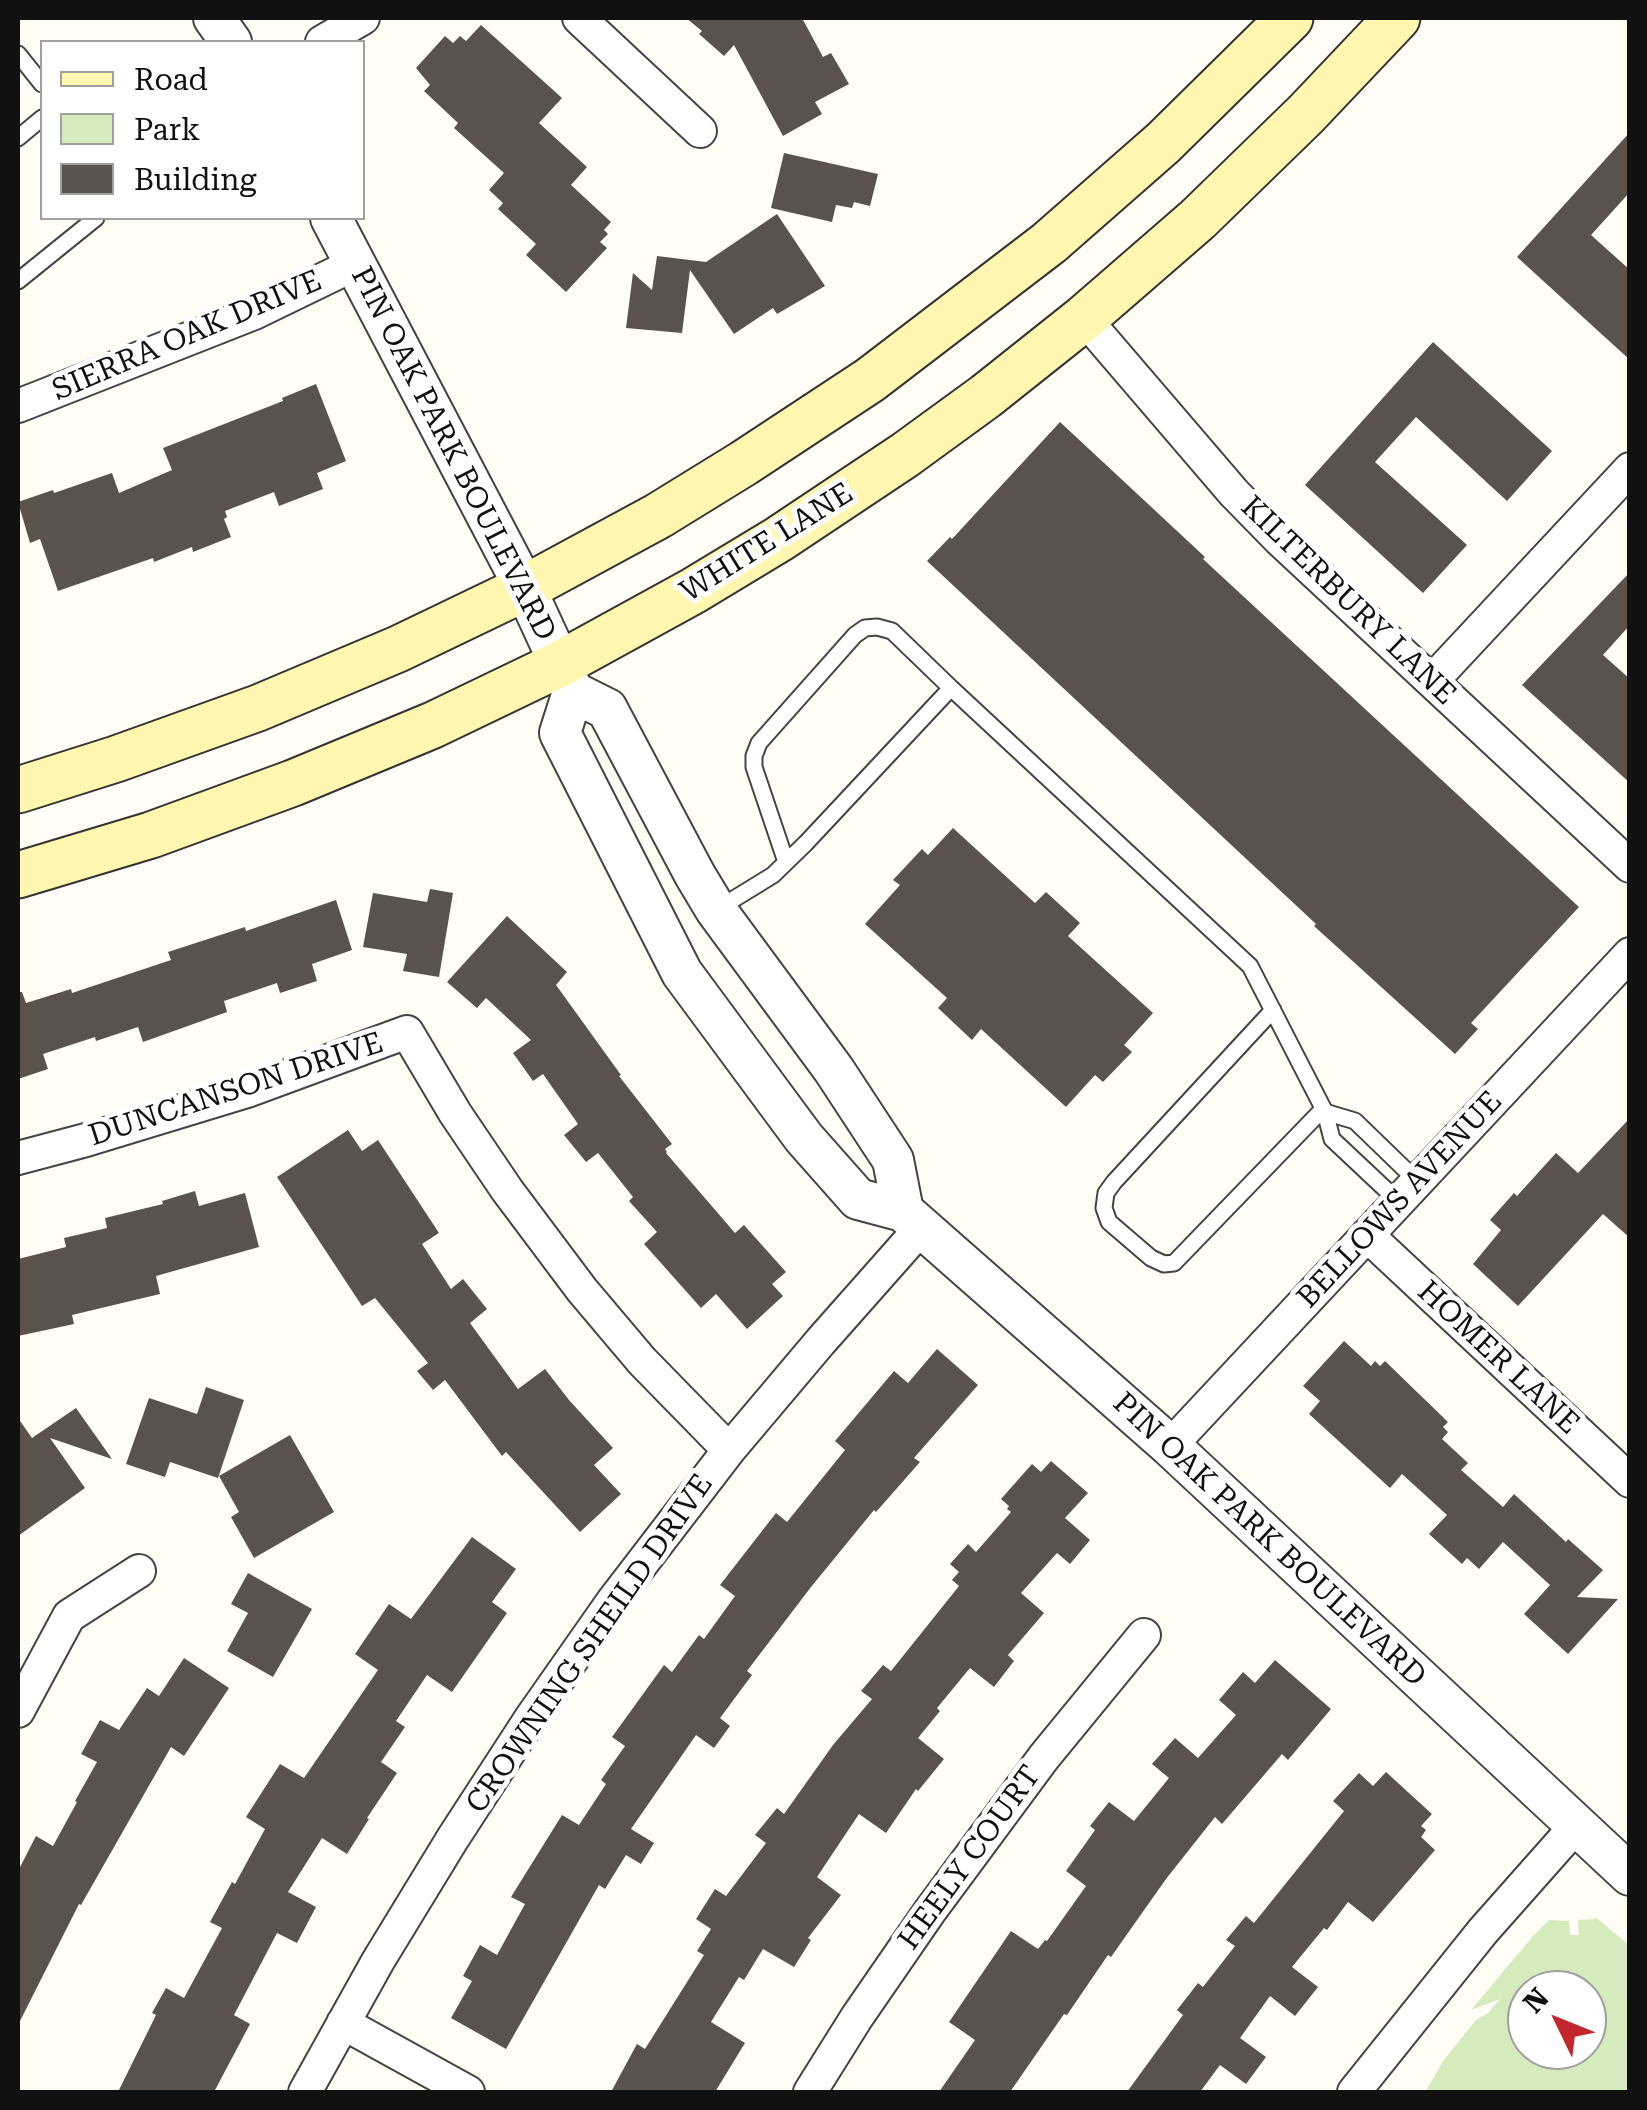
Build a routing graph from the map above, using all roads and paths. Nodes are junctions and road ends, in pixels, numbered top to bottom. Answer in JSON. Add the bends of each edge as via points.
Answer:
{"nodes":[{"id":1,"x":214,"y":18,"type":"edge"},
{"id":2,"x":363,"y":18,"type":"edge"},
{"id":3,"x":579,"y":18,"type":"edge"},
{"id":4,"x":1290,"y":18,"type":"edge"},
{"id":5,"x":1397,"y":18,"type":"edge"},
{"id":6,"x":230,"y":40,"type":"edge"},
{"id":7,"x":325,"y":40,"type":"edge"},
{"id":8,"x":18,"y":54,"type":"edge"},
{"id":9,"x":40,"y":82,"type":"edge"},
{"id":10,"x":40,"y":120,"type":"edge"},
{"id":11,"x":700,"y":131,"type":"dead end"},
{"id":12,"x":18,"y":138,"type":"edge"},
{"id":13,"x":94,"y":220,"type":"edge"},
{"id":14,"x":333,"y":220,"type":"edge"},
{"id":15,"x":356,"y":264,"type":"junction"},
{"id":16,"x":18,"y":281,"type":"edge"},
{"id":17,"x":1084,"y":318,"type":"junction"},
{"id":18,"x":18,"y":406,"type":"edge"},
{"id":19,"x":1630,"y":469,"type":"edge"},
{"id":20,"x":526,"y":588,"type":"junction"},
{"id":21,"x":567,"y":678,"type":"junction"},
{"id":22,"x":1432,"y":681,"type":"junction"},
{"id":23,"x":951,"y":688,"type":"junction"},
{"id":24,"x":18,"y":790,"type":"edge"},
{"id":25,"x":786,"y":862,"type":"junction"},
{"id":26,"x":1630,"y":866,"type":"edge"},
{"id":27,"x":18,"y":875,"type":"edge"},
{"id":28,"x":716,"y":910,"type":"junction"},
{"id":29,"x":1630,"y":954,"type":"edge"},
{"id":30,"x":1273,"y":1010,"type":"junction"},
{"id":31,"x":1324,"y":1111,"type":"junction"},
{"id":32,"x":18,"y":1158,"type":"edge"},
{"id":33,"x":1408,"y":1191,"type":"junction"},
{"id":34,"x":912,"y":1220,"type":"junction"},
{"id":35,"x":1367,"y":1235,"type":"junction"},
{"id":36,"x":1170,"y":1446,"type":"junction"},
{"id":37,"x":728,"y":1450,"type":"junction"},
{"id":38,"x":1630,"y":1481,"type":"edge"},
{"id":39,"x":139,"y":1570,"type":"dead end"},
{"id":40,"x":1144,"y":1635,"type":"dead end"},
{"id":41,"x":18,"y":1711,"type":"edge"},
{"id":42,"x":1576,"y":1826,"type":"junction"},
{"id":43,"x":1630,"y":1876,"type":"edge"},
{"id":44,"x":343,"y":2023,"type":"junction"},
{"id":45,"x":306,"y":2092,"type":"edge"},
{"id":46,"x":468,"y":2092,"type":"edge"},
{"id":47,"x":810,"y":2092,"type":"edge"},
{"id":48,"x":1354,"y":2092,"type":"edge"}],
"edges":[{"from":1,"to":6,"type":"street"},
{"from":2,"to":7,"type":"street"},
{"from":3,"to":11,"type":"street"},
{"from":4,"to":20,"type":"main road","via":[[1163,143],[951,320],[744,463]]},
{"from":5,"to":17,"type":"main road","name":"WHITE LANE","via":[[1198,219]]},
{"from":8,"to":9,"type":"lane"},
{"from":10,"to":12,"type":"lane"},
{"from":13,"to":16,"type":"lane"},
{"from":14,"to":15,"type":"street","name":"PIN OAK PARK BOULEVARD"},
{"from":15,"to":18,"type":"street","name":"SIERRA OAK DRIVE","via":[[254,314]]},
{"from":15,"to":20,"type":"street","name":"PIN OAK PARK BOULEVARD"},
{"from":17,"to":21,"type":"main road","name":"WHITE LANE","via":[[905,455]]},
{"from":17,"to":22,"type":"street","name":"KILTERBURY LANE","via":[[1234,494]]},
{"from":19,"to":22,"type":"street"},
{"from":20,"to":21,"type":"street","name":"PIN OAK PARK BOULEVARD"},
{"from":20,"to":24,"type":"main road","via":[[258,708]]},
{"from":21,"to":27,"type":"main road","name":"WHITE LANE","via":[[151,835]]},
{"from":21,"to":28,"type":"street","name":"PIN OAK PARK BOULEVARD","via":[[607,709]]},
{"from":21,"to":34,"type":"street","name":"PIN OAK PARK BOULEVARD","via":[[560,733],[682,973],[804,1138],[858,1199]]},
{"from":22,"to":26,"type":"street","name":"KILTERBURY LANE"},
{"from":23,"to":25,"type":"lane"},
{"from":23,"to":25,"type":"lane","via":[[892,631],[865,628],[855,635],[754,756]]},
{"from":23,"to":30,"type":"lane","via":[[1250,966]]},
{"from":25,"to":28,"type":"lane"},
{"from":28,"to":34,"type":"street","name":"PIN OAK PARK BOULEVARD","via":[[892,1160]]},
{"from":29,"to":33,"type":"street","name":"BELLOWS AVENUE"},
{"from":30,"to":31,"type":"lane"},
{"from":30,"to":31,"type":"lane","via":[[1114,1182],[1106,1193],[1108,1222],[1151,1258],[1174,1263]]},
{"from":31,"to":33,"type":"lane","via":[[1354,1121]]},
{"from":31,"to":33,"type":"lane","via":[[1332,1139]]},
{"from":32,"to":37,"type":"street","name":"DUNCANSON DRIVE","via":[[247,1091],[408,1032],[506,1190],[582,1290]]},
{"from":33,"to":35,"type":"street","name":"BELLOWS AVENUE"},
{"from":34,"to":36,"type":"street","name":"PIN OAK PARK BOULEVARD"},
{"from":34,"to":37,"type":"street","name":"CROWNING SHEILD DRIVE"},
{"from":35,"to":36,"type":"street","name":"BELLOWS AVENUE"},
{"from":35,"to":38,"type":"street","name":"HOMER LANE"},
{"from":36,"to":42,"type":"street","name":"PIN OAK PARK BOULEVARD"},
{"from":37,"to":44,"type":"street","name":"CROWNING SHEILD DRIVE","via":[[531,1718]]},
{"from":39,"to":41,"type":"street","via":[[69,1616]]},
{"from":40,"to":47,"type":"street","name":"HEELY COURT","via":[[930,1911]]},
{"from":42,"to":43,"type":"street","name":"PIN OAK PARK BOULEVARD"},
{"from":42,"to":48,"type":"street"},
{"from":44,"to":45,"type":"street","name":"CROWNING SHEILD DRIVE"},
{"from":44,"to":46,"type":"street"}]}
